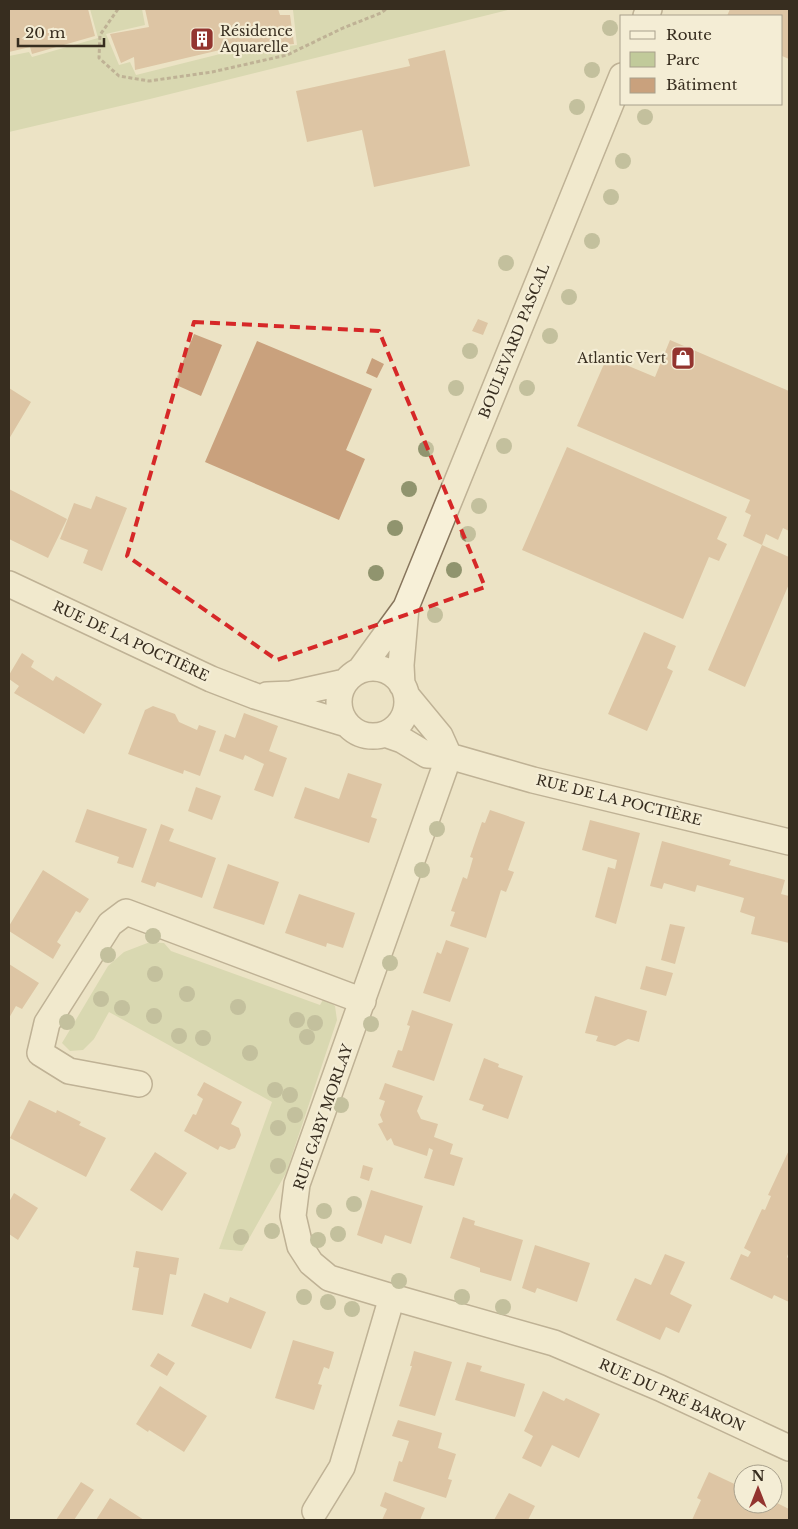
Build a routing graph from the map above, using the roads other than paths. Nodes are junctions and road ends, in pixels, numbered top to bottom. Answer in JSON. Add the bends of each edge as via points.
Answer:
{"nodes":[{"id":1,"x":620,"y":81,"type":"edge"},
{"id":2,"x":9,"y":584,"type":"edge"},
{"id":3,"x":406,"y":607,"type":"junction"},
{"id":4,"x":353,"y":676,"type":"junction"},
{"id":5,"x":404,"y":690,"type":"junction"},
{"id":6,"x":254,"y":696,"type":"junction"},
{"id":7,"x":347,"y":724,"type":"junction"},
{"id":8,"x":384,"y":734,"type":"junction"},
{"id":9,"x":449,"y":756,"type":"junction"},
{"id":10,"x":789,"y":842,"type":"edge"},
{"id":11,"x":363,"y":1001,"type":"junction"},
{"id":12,"x":139,"y":1084,"type":"dead end"},
{"id":13,"x":392,"y":1297,"type":"junction"},
{"id":14,"x":554,"y":1343,"type":"joint"},
{"id":15,"x":789,"y":1448,"type":"edge"},
{"id":16,"x":315,"y":1511,"type":"dead end"}],
"edges":[{"from":1,"to":3,"type":"street","name":"BOULEVARD PASCAL"},
{"from":2,"to":6,"type":"street","name":"RUE DE LA POCTIÈRE"},
{"from":3,"to":4,"type":"street","name":"BOULEVARD PASCAL"},
{"from":3,"to":5,"type":"street","name":"BOULEVARD PASCAL","via":[[401,665]]},
{"from":4,"to":5,"type":"street","name":"RUE DE LA POCTIÈRE","via":[[370,668],[380,668],[390,672]]},
{"from":4,"to":6,"type":"street","name":"RUE DE LA POCTIÈRE","via":[[291,694]]},
{"from":4,"to":7,"type":"street","via":[[339,699],[342,717]]},
{"from":5,"to":8,"type":"street","via":[[407,705],[400,722]]},
{"from":5,"to":9,"type":"street","name":"RUE DE LA POCTIÈRE","via":[[440,736]]},
{"from":6,"to":7,"type":"street","name":"RUE DE LA POCTIÈRE"},
{"from":7,"to":8,"type":"street","name":"RUE DE LA POCTIÈRE","via":[[364,734]]},
{"from":8,"to":9,"type":"street","name":"RUE DE LA POCTIÈRE","via":[[402,740],[427,755]]},
{"from":9,"to":10,"type":"street","name":"RUE DE LA POCTIÈRE","via":[[533,780]]},
{"from":9,"to":11,"type":"street","name":"RUE GABY MORLAY"},
{"from":11,"to":12,"type":"street","via":[[126,912],[110,924],[47,1023],[40,1053],[69,1071]]},
{"from":11,"to":13,"type":"street","name":"RUE GABY MORLAY","via":[[297,1184],[293,1216],[300,1246],[311,1263],[329,1278]]},
{"from":13,"to":14,"type":"street","name":"RUE GABY MORLAY"},
{"from":13,"to":16,"type":"street","via":[[342,1467]]},
{"from":14,"to":15,"type":"street","name":"RUE DU PRÉ BARON"}]}
